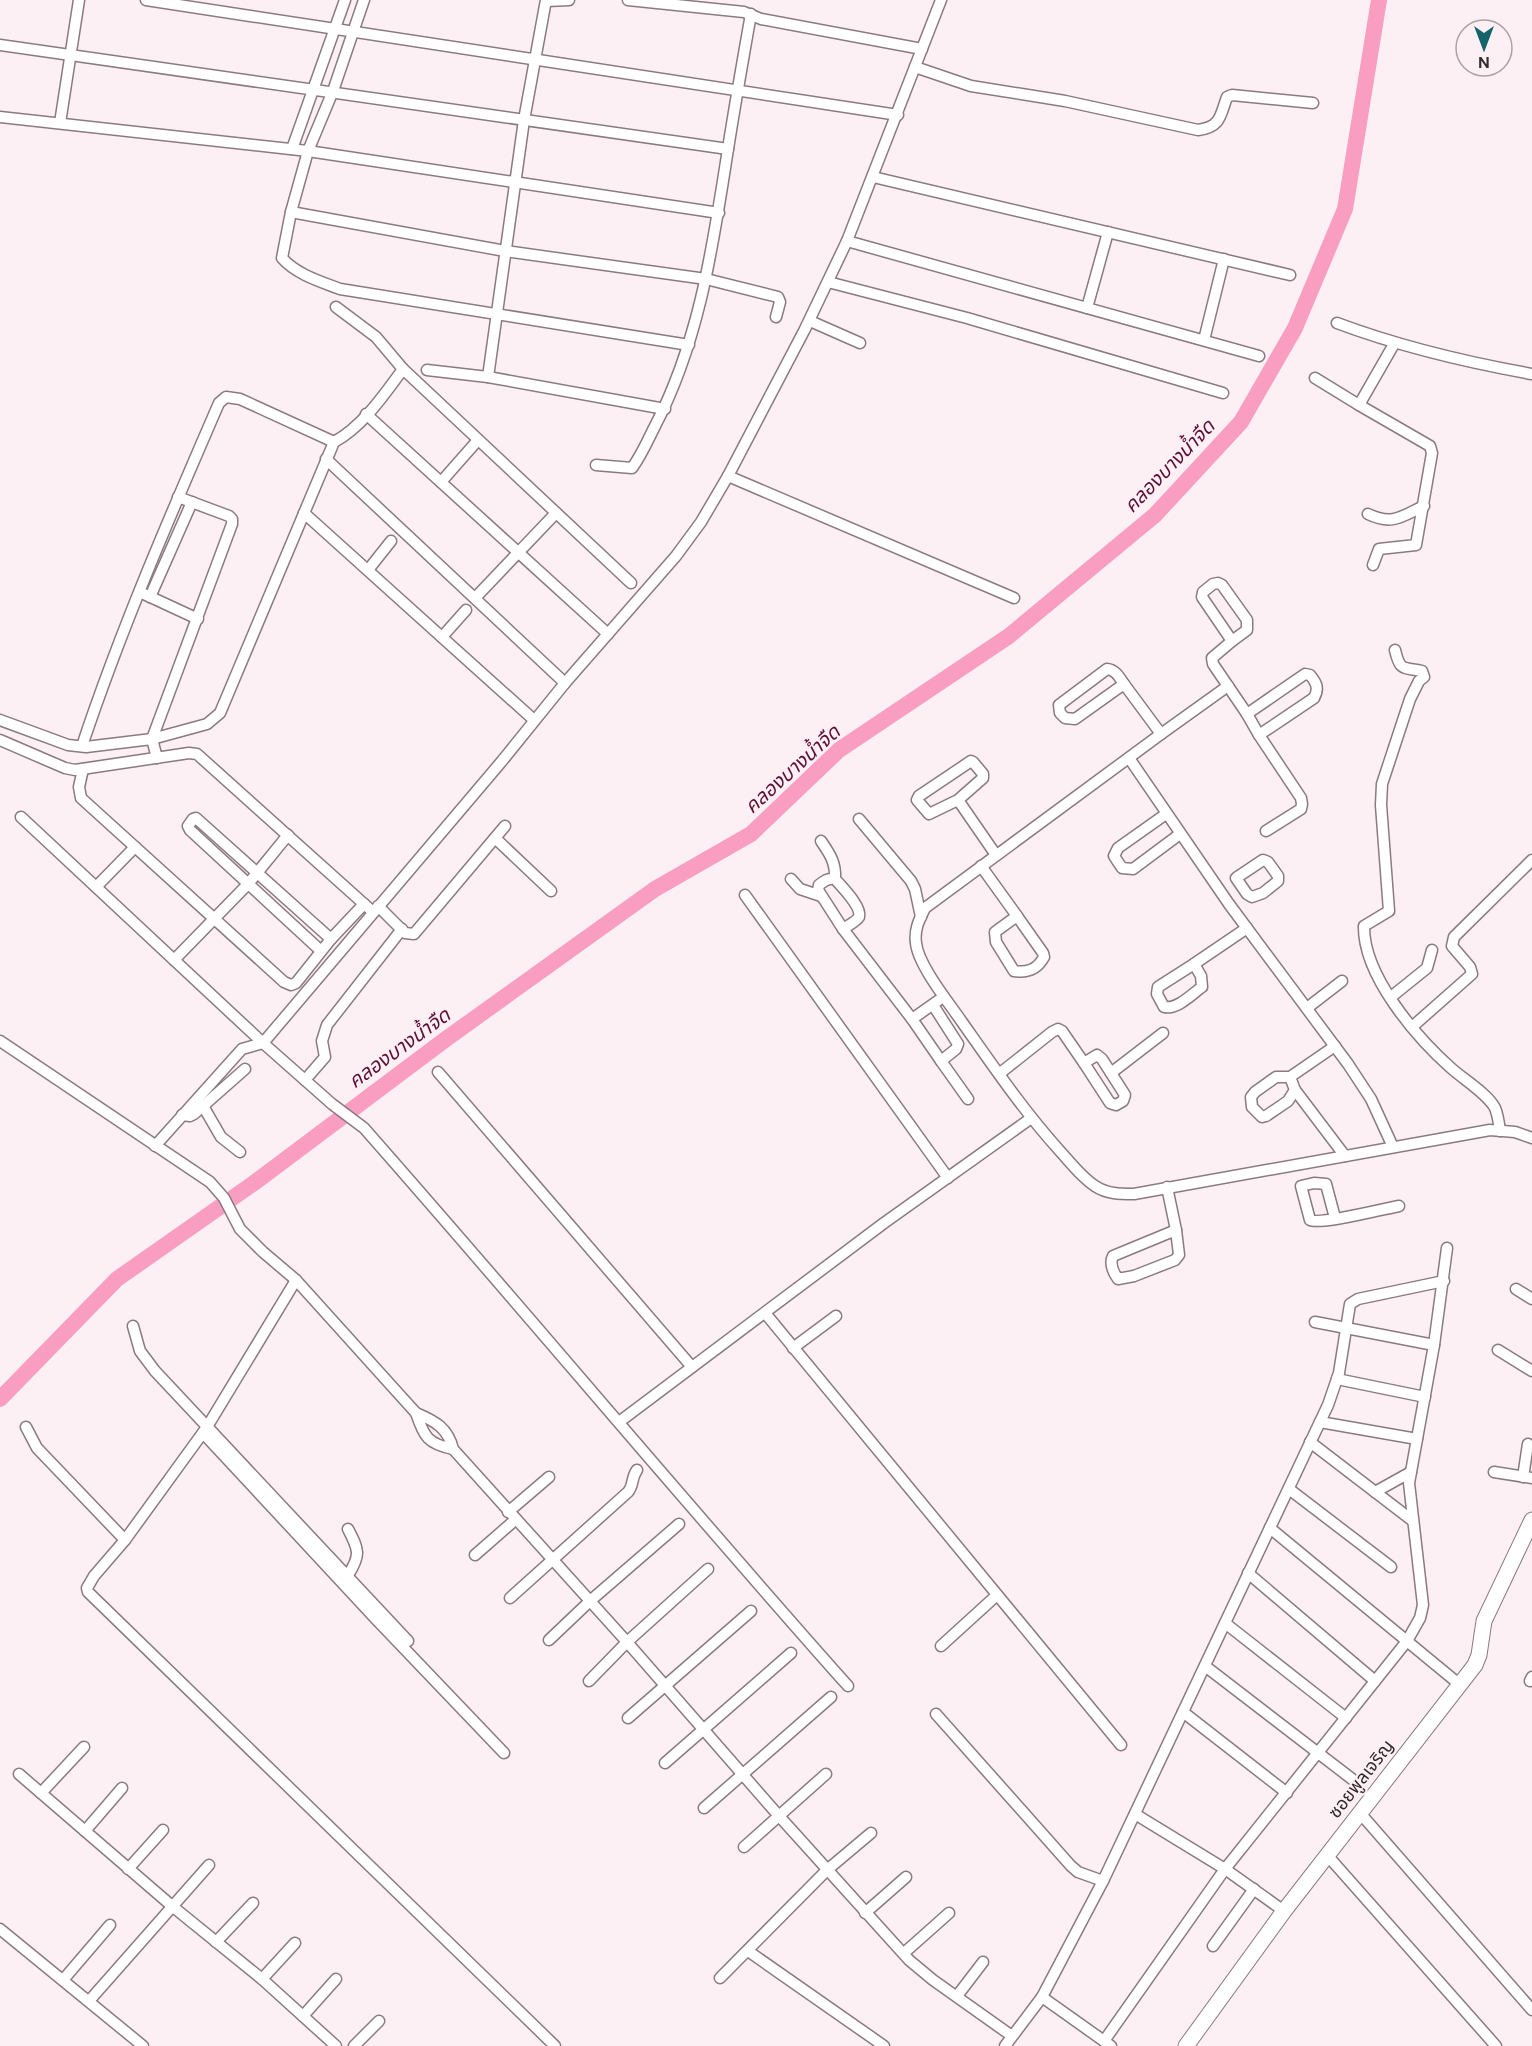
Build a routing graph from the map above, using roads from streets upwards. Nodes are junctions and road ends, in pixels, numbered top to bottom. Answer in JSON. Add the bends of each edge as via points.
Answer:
{"nodes":[{"id":1,"x":79,"y":0,"type":"edge"},
{"id":2,"x":146,"y":0,"type":"edge"},
{"id":3,"x":345,"y":0,"type":"edge"},
{"id":4,"x":364,"y":0,"type":"edge"},
{"id":5,"x":546,"y":0,"type":"edge"},
{"id":6,"x":569,"y":0,"type":"edge"},
{"id":7,"x":628,"y":0,"type":"edge"},
{"id":8,"x":941,"y":0,"type":"edge"},
{"id":9,"x":751,"y":14,"type":"junction"},
{"id":10,"x":334,"y":29,"type":"junction"},
{"id":11,"x":352,"y":32,"type":"junction"},
{"id":12,"x":0,"y":45,"type":"edge"},
{"id":13,"x":922,"y":49,"type":"junction"},
{"id":14,"x":70,"y":55,"type":"junction"},
{"id":15,"x":535,"y":59,"type":"junction"},
{"id":16,"x":915,"y":67,"type":"junction"},
{"id":17,"x":312,"y":89,"type":"junction"},
{"id":18,"x":333,"y":91,"type":"junction"},
{"id":19,"x":738,"y":91,"type":"junction"},
{"id":20,"x":1313,"y":103,"type":"dead end"},
{"id":21,"x":898,"y":115,"type":"junction"},
{"id":22,"x":0,"y":117,"type":"edge"},
{"id":23,"x":524,"y":120,"type":"junction"},
{"id":24,"x":60,"y":123,"type":"junction"},
{"id":25,"x":292,"y":149,"type":"junction"},
{"id":26,"x":728,"y":149,"type":"junction"},
{"id":27,"x":308,"y":151,"type":"junction"},
{"id":28,"x":873,"y":177,"type":"junction"},
{"id":29,"x":515,"y":183,"type":"junction"},
{"id":30,"x":291,"y":212,"type":"junction"},
{"id":31,"x":719,"y":213,"type":"junction"},
{"id":32,"x":1108,"y":232,"type":"junction"},
{"id":33,"x":847,"y":241,"type":"junction"},
{"id":34,"x":505,"y":251,"type":"junction"},
{"id":35,"x":1224,"y":259,"type":"junction"},
{"id":36,"x":1290,"y":274,"type":"dead end"},
{"id":37,"x":706,"y":279,"type":"junction"},
{"id":38,"x":828,"y":282,"type":"junction"},
{"id":39,"x":336,"y":307,"type":"dead end"},
{"id":40,"x":1087,"y":308,"type":"junction"},
{"id":41,"x":495,"y":315,"type":"junction"},
{"id":42,"x":776,"y":317,"type":"dead end"},
{"id":43,"x":810,"y":321,"type":"junction"},
{"id":44,"x":1337,"y":323,"type":"dead end"},
{"id":45,"x":1204,"y":340,"type":"junction"},
{"id":46,"x":860,"y":343,"type":"dead end"},
{"id":47,"x":1394,"y":344,"type":"junction"},
{"id":48,"x":689,"y":345,"type":"junction"},
{"id":49,"x":1259,"y":356,"type":"dead end"},
{"id":50,"x":403,"y":369,"type":"junction"},
{"id":51,"x":427,"y":370,"type":"dead end"},
{"id":52,"x":1532,"y":374,"type":"edge"},
{"id":53,"x":488,"y":377,"type":"junction"},
{"id":54,"x":1315,"y":378,"type":"dead end"},
{"id":55,"x":1223,"y":393,"type":"dead end"},
{"id":56,"x":1359,"y":405,"type":"junction"},
{"id":57,"x":665,"y":409,"type":"junction"},
{"id":58,"x":366,"y":414,"type":"junction"},
{"id":59,"x":478,"y":440,"type":"junction"},
{"id":60,"x":334,"y":442,"type":"junction"},
{"id":61,"x":327,"y":459,"type":"junction"},
{"id":62,"x":597,"y":465,"type":"dead end"},
{"id":63,"x":728,"y":476,"type":"junction"},
{"id":64,"x":441,"y":482,"type":"junction"},
{"id":65,"x":178,"y":497,"type":"junction"},
{"id":66,"x":192,"y":502,"type":"junction"},
{"id":67,"x":1424,"y":506,"type":"junction"},
{"id":68,"x":304,"y":513,"type":"junction"},
{"id":69,"x":556,"y":513,"type":"junction"},
{"id":70,"x":1368,"y":514,"type":"dead end"},
{"id":71,"x":391,"y":541,"type":"dead end"},
{"id":72,"x":519,"y":552,"type":"junction"},
{"id":73,"x":1373,"y":565,"type":"dead end"},
{"id":74,"x":368,"y":570,"type":"junction"},
{"id":75,"x":631,"y":583,"type":"dead end"},
{"id":76,"x":139,"y":591,"type":"junction"},
{"id":77,"x":150,"y":597,"type":"junction"},
{"id":78,"x":475,"y":598,"type":"junction"},
{"id":79,"x":1014,"y":598,"type":"dead end"},
{"id":80,"x":466,"y":610,"type":"dead end"},
{"id":81,"x":198,"y":619,"type":"junction"},
{"id":82,"x":608,"y":634,"type":"junction"},
{"id":83,"x":442,"y":637,"type":"junction"},
{"id":84,"x":1232,"y":641,"type":"junction"},
{"id":85,"x":1395,"y":650,"type":"dead end"},
{"id":86,"x":566,"y":683,"type":"junction"},
{"id":87,"x":1124,"y":684,"type":"junction"},
{"id":88,"x":1228,"y":686,"type":"junction"},
{"id":89,"x":1246,"y":714,"type":"junction"},
{"id":90,"x":0,"y":720,"type":"edge"},
{"id":91,"x":534,"y":720,"type":"junction"},
{"id":92,"x":1161,"y":734,"type":"junction"},
{"id":93,"x":1259,"y":735,"type":"junction"},
{"id":94,"x":152,"y":739,"type":"junction"},
{"id":95,"x":0,"y":740,"type":"edge"},
{"id":96,"x":82,"y":746,"type":"junction"},
{"id":97,"x":156,"y":758,"type":"junction"},
{"id":98,"x":1129,"y":759,"type":"junction"},
{"id":99,"x":83,"y":769,"type":"junction"},
{"id":100,"x":958,"y":800,"type":"junction"},
{"id":101,"x":1166,"y":813,"type":"junction"},
{"id":102,"x":21,"y":817,"type":"dead end"},
{"id":103,"x":859,"y":819,"type":"dead end"},
{"id":104,"x":505,"y":826,"type":"dead end"},
{"id":105,"x":1266,"y":831,"type":"dead end"},
{"id":106,"x":1180,"y":834,"type":"junction"},
{"id":107,"x":288,"y":835,"type":"junction"},
{"id":108,"x":495,"y":838,"type":"junction"},
{"id":109,"x":821,"y":841,"type":"dead end"},
{"id":110,"x":135,"y":847,"type":"junction"},
{"id":111,"x":996,"y":855,"type":"junction"},
{"id":112,"x":1532,"y":860,"type":"edge"},
{"id":113,"x":981,"y":866,"type":"junction"},
{"id":114,"x":256,"y":874,"type":"junction"},
{"id":115,"x":1236,"y":878,"type":"dead end"},
{"id":116,"x":791,"y":879,"type":"dead end"},
{"id":117,"x":835,"y":879,"type":"junction"},
{"id":118,"x":248,"y":884,"type":"junction"},
{"id":119,"x":96,"y":887,"type":"junction"},
{"id":120,"x":1219,"y":888,"type":"junction"},
{"id":121,"x":551,"y":891,"type":"dead end"},
{"id":122,"x":745,"y":895,"type":"dead end"},
{"id":123,"x":821,"y":896,"type":"junction"},
{"id":124,"x":364,"y":904,"type":"junction"},
{"id":125,"x":375,"y":909,"type":"junction"},
{"id":126,"x":1017,"y":916,"type":"junction"},
{"id":127,"x":921,"y":917,"type":"junction"},
{"id":128,"x":214,"y":918,"type":"junction"},
{"id":129,"x":1247,"y":928,"type":"junction"},
{"id":130,"x":402,"y":929,"type":"junction"},
{"id":131,"x":843,"y":929,"type":"junction"},
{"id":132,"x":330,"y":939,"type":"junction"},
{"id":133,"x":1432,"y":950,"type":"dead end"},
{"id":134,"x":321,"y":951,"type":"junction"},
{"id":135,"x":174,"y":960,"type":"junction"},
{"id":136,"x":1194,"y":964,"type":"junction"},
{"id":137,"x":1342,"y":981,"type":"dead end"},
{"id":138,"x":945,"y":996,"type":"junction"},
{"id":139,"x":1391,"y":997,"type":"junction"},
{"id":140,"x":933,"y":1005,"type":"junction"},
{"id":141,"x":1307,"y":1008,"type":"junction"},
{"id":142,"x":912,"y":1019,"type":"junction"},
{"id":143,"x":1412,"y":1027,"type":"junction"},
{"id":144,"x":1162,"y":1033,"type":"dead end"},
{"id":145,"x":0,"y":1041,"type":"edge"},
{"id":146,"x":262,"y":1043,"type":"junction"},
{"id":147,"x":1335,"y":1046,"type":"junction"},
{"id":148,"x":941,"y":1061,"type":"junction"},
{"id":149,"x":1084,"y":1063,"type":"junction"},
{"id":150,"x":245,"y":1069,"type":"dead end"},
{"id":151,"x":438,"y":1072,"type":"dead end"},
{"id":152,"x":1111,"y":1073,"type":"junction"},
{"id":153,"x":999,"y":1074,"type":"junction"},
{"id":154,"x":1290,"y":1077,"type":"junction"},
{"id":155,"x":305,"y":1080,"type":"junction"},
{"id":156,"x":1295,"y":1090,"type":"junction"},
{"id":157,"x":968,"y":1099,"type":"dead end"},
{"id":158,"x":203,"y":1106,"type":"junction"},
{"id":159,"x":182,"y":1115,"type":"junction"},
{"id":160,"x":1030,"y":1119,"type":"junction"},
{"id":161,"x":1500,"y":1131,"type":"junction"},
{"id":162,"x":1532,"y":1138,"type":"edge"},
{"id":163,"x":155,"y":1146,"type":"junction"},
{"id":164,"x":1393,"y":1148,"type":"junction"},
{"id":165,"x":240,"y":1152,"type":"dead end"},
{"id":166,"x":1345,"y":1156,"type":"junction"},
{"id":167,"x":1296,"y":1165,"type":"junction"},
{"id":168,"x":948,"y":1178,"type":"junction"},
{"id":169,"x":1301,"y":1186,"type":"junction"},
{"id":170,"x":1167,"y":1187,"type":"junction"},
{"id":171,"x":1399,"y":1206,"type":"dead end"},
{"id":172,"x":1335,"y":1218,"type":"junction"},
{"id":173,"x":1176,"y":1230,"type":"junction"},
{"id":174,"x":1447,"y":1248,"type":"dead end"},
{"id":175,"x":296,"y":1280,"type":"junction"},
{"id":176,"x":1444,"y":1281,"type":"junction"},
{"id":177,"x":1516,"y":1289,"type":"dead end"},
{"id":178,"x":1532,"y":1299,"type":"edge"},
{"id":179,"x":765,"y":1313,"type":"junction"},
{"id":180,"x":836,"y":1316,"type":"dead end"},
{"id":181,"x":1315,"y":1323,"type":"dead end"},
{"id":182,"x":133,"y":1326,"type":"dead end"},
{"id":183,"x":1347,"y":1329,"type":"junction"},
{"id":184,"x":1434,"y":1345,"type":"junction"},
{"id":185,"x":794,"y":1348,"type":"junction"},
{"id":186,"x":1498,"y":1350,"type":"dead end"},
{"id":187,"x":692,"y":1367,"type":"junction"},
{"id":188,"x":1532,"y":1371,"type":"edge"},
{"id":189,"x":1337,"y":1379,"type":"junction"},
{"id":190,"x":1425,"y":1397,"type":"junction"},
{"id":191,"x":416,"y":1413,"type":"junction"},
{"id":192,"x":619,"y":1422,"type":"junction"},
{"id":193,"x":1320,"y":1422,"type":"junction"},
{"id":194,"x":26,"y":1427,"type":"dead end"},
{"id":195,"x":205,"y":1430,"type":"junction"},
{"id":196,"x":1417,"y":1439,"type":"junction"},
{"id":197,"x":1310,"y":1442,"type":"junction"},
{"id":198,"x":1528,"y":1444,"type":"dead end"},
{"id":199,"x":453,"y":1449,"type":"junction"},
{"id":200,"x":637,"y":1470,"type":"dead end"},
{"id":201,"x":1411,"y":1472,"type":"junction"},
{"id":202,"x":1494,"y":1473,"type":"dead end"},
{"id":203,"x":549,"y":1477,"type":"dead end"},
{"id":204,"x":1527,"y":1478,"type":"edge"},
{"id":205,"x":1289,"y":1488,"type":"junction"},
{"id":206,"x":1375,"y":1492,"type":"junction"},
{"id":207,"x":511,"y":1516,"type":"junction"},
{"id":208,"x":1532,"y":1520,"type":"edge"},
{"id":209,"x":1413,"y":1521,"type":"junction"},
{"id":210,"x":679,"y":1524,"type":"dead end"},
{"id":211,"x":1270,"y":1528,"type":"junction"},
{"id":212,"x":348,"y":1529,"type":"dead end"},
{"id":213,"x":125,"y":1540,"type":"junction"},
{"id":214,"x":475,"y":1555,"type":"dead end"},
{"id":215,"x":551,"y":1559,"type":"junction"},
{"id":216,"x":1391,"y":1567,"type":"dead end"},
{"id":217,"x":708,"y":1569,"type":"dead end"},
{"id":218,"x":1248,"y":1573,"type":"junction"},
{"id":219,"x":348,"y":1575,"type":"junction"},
{"id":220,"x":997,"y":1595,"type":"junction"},
{"id":221,"x":510,"y":1598,"type":"dead end"},
{"id":222,"x":590,"y":1601,"type":"junction"},
{"id":223,"x":751,"y":1611,"type":"dead end"},
{"id":224,"x":1225,"y":1623,"type":"junction"},
{"id":225,"x":549,"y":1640,"type":"dead end"},
{"id":226,"x":408,"y":1641,"type":"dead end"},
{"id":227,"x":1407,"y":1641,"type":"junction"},
{"id":228,"x":627,"y":1642,"type":"junction"},
{"id":229,"x":941,"y":1646,"type":"dead end"},
{"id":230,"x":791,"y":1653,"type":"dead end"},
{"id":231,"x":1205,"y":1666,"type":"junction"},
{"id":232,"x":1375,"y":1681,"type":"junction"},
{"id":233,"x":589,"y":1682,"type":"dead end"},
{"id":234,"x":1459,"y":1684,"type":"junction"},
{"id":235,"x":664,"y":1685,"type":"junction"},
{"id":236,"x":848,"y":1686,"type":"dead end"},
{"id":237,"x":831,"y":1696,"type":"dead end"},
{"id":238,"x":1183,"y":1712,"type":"junction"},
{"id":239,"x":936,"y":1714,"type":"dead end"},
{"id":240,"x":628,"y":1718,"type":"dead end"},
{"id":241,"x":1346,"y":1718,"type":"junction"},
{"id":242,"x":703,"y":1729,"type":"junction"},
{"id":243,"x":1121,"y":1745,"type":"dead end"},
{"id":244,"x":84,"y":1747,"type":"dead end"},
{"id":245,"x":504,"y":1753,"type":"dead end"},
{"id":246,"x":1318,"y":1754,"type":"junction"},
{"id":247,"x":665,"y":1763,"type":"dead end"},
{"id":248,"x":19,"y":1774,"type":"dead end"},
{"id":249,"x":743,"y":1774,"type":"junction"},
{"id":250,"x":826,"y":1774,"type":"dead end"},
{"id":251,"x":1353,"y":1779,"type":"dead end"},
{"id":252,"x":122,"y":1788,"type":"dead end"},
{"id":253,"x":41,"y":1793,"type":"junction"},
{"id":254,"x":1287,"y":1793,"type":"junction"},
{"id":255,"x":704,"y":1809,"type":"dead end"},
{"id":256,"x":1360,"y":1813,"type":"junction"},
{"id":257,"x":1135,"y":1814,"type":"junction"},
{"id":258,"x":779,"y":1816,"type":"junction"},
{"id":259,"x":164,"y":1830,"type":"dead end"},
{"id":260,"x":85,"y":1831,"type":"junction"},
{"id":261,"x":871,"y":1833,"type":"dead end"},
{"id":262,"x":744,"y":1848,"type":"dead end"},
{"id":263,"x":1327,"y":1855,"type":"junction"},
{"id":264,"x":209,"y":1865,"type":"dead end"},
{"id":265,"x":128,"y":1869,"type":"junction"},
{"id":266,"x":1226,"y":1869,"type":"junction"},
{"id":267,"x":827,"y":1870,"type":"junction"},
{"id":268,"x":906,"y":1877,"type":"dead end"},
{"id":269,"x":1103,"y":1881,"type":"junction"},
{"id":270,"x":1254,"y":1889,"type":"junction"},
{"id":271,"x":253,"y":1903,"type":"dead end"},
{"id":272,"x":172,"y":1906,"type":"junction"},
{"id":273,"x":1284,"y":1911,"type":"junction"},
{"id":274,"x":865,"y":1913,"type":"junction"},
{"id":275,"x":949,"y":1913,"type":"dead end"},
{"id":276,"x":110,"y":1925,"type":"dead end"},
{"id":277,"x":0,"y":1929,"type":"edge"},
{"id":278,"x":216,"y":1942,"type":"junction"},
{"id":279,"x":295,"y":1943,"type":"dead end"},
{"id":280,"x":1213,"y":1946,"type":"dead end"},
{"id":281,"x":748,"y":1951,"type":"junction"},
{"id":282,"x":904,"y":1953,"type":"junction"},
{"id":283,"x":983,"y":1962,"type":"dead end"},
{"id":284,"x":720,"y":1978,"type":"dead end"},
{"id":285,"x":262,"y":1979,"type":"junction"},
{"id":286,"x":336,"y":1979,"type":"dead end"},
{"id":287,"x":63,"y":1980,"type":"junction"},
{"id":288,"x":957,"y":1996,"type":"junction"},
{"id":289,"x":1042,"y":1997,"type":"junction"},
{"id":290,"x":89,"y":2001,"type":"junction"},
{"id":291,"x":1532,"y":2010,"type":"edge"},
{"id":292,"x":303,"y":2016,"type":"junction"},
{"id":293,"x":379,"y":2021,"type":"dead end"},
{"id":294,"x":1012,"y":2036,"type":"junction"},
{"id":295,"x":1108,"y":2043,"type":"edge"},
{"id":296,"x":143,"y":2046,"type":"edge"},
{"id":297,"x":336,"y":2046,"type":"edge"},
{"id":298,"x":354,"y":2046,"type":"edge"},
{"id":299,"x":555,"y":2046,"type":"edge"},
{"id":300,"x":884,"y":2046,"type":"edge"},
{"id":301,"x":1005,"y":2046,"type":"edge"},
{"id":302,"x":1186,"y":2046,"type":"edge"},
{"id":303,"x":1496,"y":2046,"type":"edge"}],
"edges":[{"from":1,"to":14,"type":"street"},
{"from":2,"to":10,"type":"street"},
{"from":3,"to":10,"type":"street"},
{"from":4,"to":11,"type":"street"},
{"from":5,"to":6,"type":"street"},
{"from":5,"to":15,"type":"street"},
{"from":7,"to":9,"type":"street"},
{"from":8,"to":13,"type":"street"},
{"from":9,"to":13,"type":"street"},
{"from":9,"to":19,"type":"street"},
{"from":10,"to":11,"type":"street"},
{"from":10,"to":17,"type":"street"},
{"from":11,"to":15,"type":"street"},
{"from":11,"to":18,"type":"street"},
{"from":12,"to":14,"type":"street"},
{"from":13,"to":16,"type":"street"},
{"from":14,"to":17,"type":"street"},
{"from":14,"to":24,"type":"street"},
{"from":15,"to":19,"type":"street"},
{"from":15,"to":23,"type":"street"},
{"from":16,"to":20,"type":"street","via":[[971,87],[1065,101],[1198,130],[1219,121],[1227,97],[1232,95]]},
{"from":16,"to":21,"type":"street"},
{"from":17,"to":18,"type":"street"},
{"from":17,"to":25,"type":"street"},
{"from":18,"to":23,"type":"street"},
{"from":18,"to":27,"type":"street"},
{"from":19,"to":21,"type":"street"},
{"from":19,"to":26,"type":"street"},
{"from":21,"to":28,"type":"street"},
{"from":22,"to":24,"type":"street"},
{"from":23,"to":26,"type":"street"},
{"from":23,"to":29,"type":"street"},
{"from":24,"to":25,"type":"street"},
{"from":25,"to":27,"type":"street"},
{"from":26,"to":31,"type":"street"},
{"from":27,"to":29,"type":"street"},
{"from":27,"to":30,"type":"street"},
{"from":28,"to":32,"type":"street"},
{"from":28,"to":33,"type":"street"},
{"from":29,"to":31,"type":"street"},
{"from":29,"to":34,"type":"street"},
{"from":30,"to":34,"type":"street"},
{"from":30,"to":41,"type":"street","via":[[282,258],[290,267],[339,288]]},
{"from":31,"to":37,"type":"street"},
{"from":32,"to":35,"type":"street"},
{"from":32,"to":40,"type":"street"},
{"from":33,"to":38,"type":"street"},
{"from":33,"to":40,"type":"street"},
{"from":34,"to":37,"type":"street"},
{"from":34,"to":41,"type":"street"},
{"from":35,"to":36,"type":"street"},
{"from":35,"to":45,"type":"street"},
{"from":37,"to":42,"type":"street","via":[[778,297]]},
{"from":37,"to":48,"type":"street"},
{"from":38,"to":43,"type":"street"},
{"from":38,"to":55,"type":"street"},
{"from":39,"to":50,"type":"street","via":[[376,337]]},
{"from":40,"to":45,"type":"street"},
{"from":41,"to":48,"type":"street"},
{"from":41,"to":53,"type":"street"},
{"from":43,"to":46,"type":"street"},
{"from":43,"to":63,"type":"street"},
{"from":44,"to":47,"type":"street"},
{"from":45,"to":49,"type":"street"},
{"from":47,"to":52,"type":"street"},
{"from":47,"to":56,"type":"street"},
{"from":48,"to":57,"type":"street"},
{"from":50,"to":58,"type":"street"},
{"from":50,"to":59,"type":"street"},
{"from":51,"to":53,"type":"street"},
{"from":53,"to":57,"type":"street"},
{"from":54,"to":56,"type":"street"},
{"from":56,"to":67,"type":"street","via":[[1430,446]]},
{"from":57,"to":62,"type":"street","via":[[632,468]]},
{"from":58,"to":60,"type":"street","via":[[347,435]]},
{"from":58,"to":64,"type":"street"},
{"from":59,"to":64,"type":"street"},
{"from":59,"to":69,"type":"street"},
{"from":60,"to":61,"type":"street"},
{"from":60,"to":65,"type":"street","via":[[240,399],[226,397],[219,403]]},
{"from":61,"to":68,"type":"street"},
{"from":61,"to":78,"type":"street"},
{"from":63,"to":79,"type":"street"},
{"from":63,"to":82,"type":"street","via":[[676,556]]},
{"from":64,"to":72,"type":"street"},
{"from":65,"to":66,"type":"street"},
{"from":65,"to":76,"type":"street"},
{"from":66,"to":77,"type":"street"},
{"from":66,"to":81,"type":"street","via":[[232,519]]},
{"from":67,"to":70,"type":"street","via":[[1392,520]]},
{"from":67,"to":73,"type":"street","via":[[1416,545],[1379,549]]},
{"from":68,"to":74,"type":"street"},
{"from":68,"to":94,"type":"street","via":[[220,713],[207,724]]},
{"from":69,"to":72,"type":"street"},
{"from":69,"to":75,"type":"street"},
{"from":71,"to":74,"type":"street"},
{"from":72,"to":78,"type":"street"},
{"from":72,"to":82,"type":"street"},
{"from":74,"to":83,"type":"street"},
{"from":76,"to":77,"type":"street"},
{"from":76,"to":96,"type":"street"},
{"from":77,"to":81,"type":"street"},
{"from":78,"to":86,"type":"street"},
{"from":80,"to":83,"type":"street"},
{"from":81,"to":94,"type":"street"},
{"from":82,"to":86,"type":"street"},
{"from":83,"to":91,"type":"street"},
{"from":84,"to":84,"type":"street","via":[[1247,630],[1247,620],[1222,585],[1213,584],[1202,597]]},
{"from":84,"to":88,"type":"street","via":[[1212,658]]},
{"from":85,"to":139,"type":"street","via":[[1402,668],[1422,671],[1424,676],[1414,688],[1382,784],[1389,911],[1364,926],[1369,957]]},
{"from":86,"to":91,"type":"street"},
{"from":87,"to":87,"type":"street","via":[[1107,669],[1062,702],[1060,713],[1069,720],[1075,719]]},
{"from":87,"to":92,"type":"street"},
{"from":88,"to":89,"type":"street"},
{"from":88,"to":92,"type":"street"},
{"from":89,"to":93,"type":"street"},
{"from":89,"to":93,"type":"street","via":[[1305,674],[1314,680],[1318,691],[1314,698]]},
{"from":90,"to":96,"type":"street","via":[[68,745]]},
{"from":91,"to":125,"type":"street"},
{"from":92,"to":98,"type":"street"},
{"from":93,"to":105,"type":"street","via":[[1302,804],[1301,809]]},
{"from":94,"to":96,"type":"street"},
{"from":94,"to":97,"type":"street"},
{"from":95,"to":99,"type":"street","via":[[65,768]]},
{"from":97,"to":99,"type":"street"},
{"from":97,"to":107,"type":"street","via":[[197,754]]},
{"from":98,"to":101,"type":"street"},
{"from":98,"to":111,"type":"street"},
{"from":99,"to":110,"type":"street","via":[[81,798]]},
{"from":100,"to":100,"type":"street","via":[[983,778],[974,762],[917,800],[929,814]]},
{"from":100,"to":111,"type":"street"},
{"from":101,"to":106,"type":"street"},
{"from":101,"to":106,"type":"street","via":[[1119,848],[1114,856],[1122,868],[1133,869]]},
{"from":102,"to":119,"type":"street"},
{"from":103,"to":127,"type":"street","via":[[911,881]]},
{"from":104,"to":108,"type":"street"},
{"from":106,"to":120,"type":"street"},
{"from":107,"to":114,"type":"street"},
{"from":107,"to":124,"type":"street"},
{"from":108,"to":121,"type":"street"},
{"from":108,"to":130,"type":"street","via":[[414,934]]},
{"from":109,"to":117,"type":"street","via":[[836,867]]},
{"from":110,"to":119,"type":"street"},
{"from":110,"to":128,"type":"street"},
{"from":111,"to":113,"type":"street"},
{"from":112,"to":143,"type":"street","via":[[1454,937],[1452,946],[1470,966],[1472,974]]},
{"from":113,"to":126,"type":"street"},
{"from":113,"to":127,"type":"street","via":[[929,904]]},
{"from":114,"to":118,"type":"street"},
{"from":114,"to":118,"type":"street","via":[[193,819],[190,830]]},
{"from":114,"to":132,"type":"street"},
{"from":115,"to":120,"type":"street"},
{"from":116,"to":123,"type":"street","via":[[800,888]]},
{"from":117,"to":123,"type":"street","via":[[819,885]]},
{"from":117,"to":131,"type":"street","via":[[859,910],[856,920]]},
{"from":118,"to":128,"type":"street"},
{"from":118,"to":134,"type":"street"},
{"from":119,"to":135,"type":"street"},
{"from":120,"to":129,"type":"street"},
{"from":122,"to":168,"type":"street"},
{"from":123,"to":131,"type":"street"},
{"from":124,"to":125,"type":"street"},
{"from":124,"to":132,"type":"street"},
{"from":125,"to":130,"type":"street"},
{"from":125,"to":146,"type":"street"},
{"from":126,"to":126,"type":"street","via":[[1044,957],[1025,973],[1014,971],[995,937],[995,932]]},
{"from":127,"to":138,"type":"street","via":[[916,933],[920,958]]},
{"from":128,"to":134,"type":"street","via":[[291,985]]},
{"from":128,"to":135,"type":"street"},
{"from":129,"to":136,"type":"street"},
{"from":129,"to":141,"type":"street"},
{"from":130,"to":155,"type":"street","via":[[327,1025],[322,1041],[325,1057]]},
{"from":131,"to":142,"type":"street"},
{"from":132,"to":134,"type":"street"},
{"from":133,"to":139,"type":"street","via":[[1427,968]]},
{"from":135,"to":146,"type":"street"},
{"from":136,"to":136,"type":"street","via":[[1158,987],[1164,1007],[1175,1006],[1202,987]]},
{"from":137,"to":141,"type":"street"},
{"from":138,"to":140,"type":"street"},
{"from":138,"to":153,"type":"street"},
{"from":139,"to":143,"type":"street"},
{"from":140,"to":142,"type":"street"},
{"from":140,"to":148,"type":"street","via":[[958,1044]]},
{"from":141,"to":147,"type":"street"},
{"from":142,"to":148,"type":"street"},
{"from":143,"to":161,"type":"street","via":[[1449,1067],[1495,1107]]},
{"from":144,"to":152,"type":"street"},
{"from":145,"to":163,"type":"street"},
{"from":146,"to":155,"type":"street"},
{"from":146,"to":159,"type":"street","via":[[245,1046]]},
{"from":147,"to":154,"type":"street"},
{"from":147,"to":164,"type":"street","via":[[1371,1099]]},
{"from":148,"to":157,"type":"street"},
{"from":149,"to":152,"type":"street","via":[[1100,1056]]},
{"from":149,"to":152,"type":"street","via":[[1110,1103],[1116,1105],[1125,1095]]},
{"from":149,"to":153,"type":"street","via":[[1058,1029]]},
{"from":150,"to":158,"type":"street"},
{"from":151,"to":187,"type":"street"},
{"from":153,"to":160,"type":"street"},
{"from":154,"to":156,"type":"street"},
{"from":154,"to":156,"type":"street","via":[[1276,1077],[1255,1092],[1252,1107],[1266,1116],[1288,1101]]},
{"from":155,"to":192,"type":"street","via":[[364,1128]]},
{"from":156,"to":166,"type":"street"},
{"from":158,"to":159,"type":"street","via":[[190,1116]]},
{"from":158,"to":165,"type":"street","via":[[221,1137]]},
{"from":159,"to":163,"type":"street"},
{"from":160,"to":168,"type":"street"},
{"from":160,"to":170,"type":"street","via":[[1073,1166],[1103,1191],[1134,1194]]},
{"from":161,"to":162,"type":"street"},
{"from":161,"to":164,"type":"street"},
{"from":163,"to":175,"type":"street","via":[[210,1182],[224,1198],[240,1229]]},
{"from":164,"to":166,"type":"street"},
{"from":166,"to":167,"type":"street"},
{"from":167,"to":169,"type":"street"},
{"from":167,"to":170,"type":"street"},
{"from":168,"to":179,"type":"street"},
{"from":169,"to":172,"type":"street","via":[[1326,1184]]},
{"from":169,"to":172,"type":"street","via":[[1310,1220]]},
{"from":170,"to":173,"type":"street"},
{"from":171,"to":172,"type":"street"},
{"from":173,"to":173,"type":"street","via":[[1179,1255],[1175,1260],[1118,1279],[1112,1266],[1113,1256]]},
{"from":174,"to":176,"type":"street"},
{"from":175,"to":191,"type":"street"},
{"from":175,"to":195,"type":"street"},
{"from":176,"to":183,"type":"street","via":[[1353,1300]]},
{"from":176,"to":184,"type":"street"},
{"from":177,"to":178,"type":"street"},
{"from":179,"to":185,"type":"street"},
{"from":179,"to":187,"type":"street"},
{"from":180,"to":185,"type":"street"},
{"from":181,"to":183,"type":"street"},
{"from":182,"to":195,"type":"street","via":[[144,1357]]},
{"from":183,"to":184,"type":"street"},
{"from":183,"to":189,"type":"street"},
{"from":184,"to":190,"type":"street"},
{"from":185,"to":220,"type":"street"},
{"from":186,"to":188,"type":"street"},
{"from":187,"to":192,"type":"street"},
{"from":189,"to":190,"type":"street"},
{"from":189,"to":193,"type":"street"},
{"from":190,"to":196,"type":"street"},
{"from":191,"to":199,"type":"street","via":[[440,1424]]},
{"from":191,"to":199,"type":"street","via":[[430,1441]]},
{"from":192,"to":236,"type":"street"},
{"from":193,"to":196,"type":"street"},
{"from":193,"to":197,"type":"street"},
{"from":194,"to":213,"type":"street","via":[[37,1448]]},
{"from":195,"to":213,"type":"street"},
{"from":195,"to":219,"type":"street"},
{"from":195,"to":245,"type":"street"},
{"from":196,"to":201,"type":"street"},
{"from":197,"to":205,"type":"street"},
{"from":197,"to":206,"type":"street"},
{"from":198,"to":204,"type":"street"},
{"from":199,"to":207,"type":"street"},
{"from":200,"to":215,"type":"street","via":[[628,1492]]},
{"from":201,"to":206,"type":"street"},
{"from":201,"to":209,"type":"street"},
{"from":202,"to":204,"type":"street"},
{"from":203,"to":207,"type":"street"},
{"from":205,"to":211,"type":"street"},
{"from":205,"to":216,"type":"street"},
{"from":206,"to":209,"type":"street"},
{"from":207,"to":214,"type":"street"},
{"from":207,"to":215,"type":"street"},
{"from":208,"to":234,"type":"street","name":"ซอยพูลเจริญ","via":[[1484,1621],[1475,1665]]},
{"from":209,"to":227,"type":"street","via":[[1423,1605]]},
{"from":210,"to":222,"type":"street"},
{"from":211,"to":218,"type":"street"},
{"from":211,"to":227,"type":"street"},
{"from":212,"to":219,"type":"street","via":[[358,1552]]},
{"from":213,"to":299,"type":"street","via":[[94,1576],[87,1588],[91,1595]]},
{"from":215,"to":221,"type":"street"},
{"from":215,"to":222,"type":"street"},
{"from":217,"to":228,"type":"street"},
{"from":218,"to":224,"type":"street"},
{"from":218,"to":232,"type":"street"},
{"from":219,"to":226,"type":"street"},
{"from":220,"to":229,"type":"street"},
{"from":220,"to":243,"type":"street"},
{"from":222,"to":225,"type":"street"},
{"from":222,"to":228,"type":"street"},
{"from":223,"to":235,"type":"street"},
{"from":224,"to":231,"type":"street"},
{"from":224,"to":241,"type":"street"},
{"from":227,"to":232,"type":"street"},
{"from":227,"to":234,"type":"street"},
{"from":228,"to":233,"type":"street"},
{"from":228,"to":235,"type":"street"},
{"from":230,"to":242,"type":"street"},
{"from":231,"to":238,"type":"street"},
{"from":231,"to":246,"type":"street"},
{"from":232,"to":241,"type":"street"},
{"from":234,"to":256,"type":"street","name":"ซอยพูลเจริญ"},
{"from":235,"to":240,"type":"street"},
{"from":235,"to":242,"type":"street"},
{"from":237,"to":249,"type":"street"},
{"from":238,"to":254,"type":"street"},
{"from":238,"to":257,"type":"street"},
{"from":239,"to":269,"type":"street","via":[[1071,1866]]},
{"from":241,"to":246,"type":"street"},
{"from":242,"to":247,"type":"street"},
{"from":242,"to":249,"type":"street"},
{"from":244,"to":253,"type":"street"},
{"from":246,"to":251,"type":"street"},
{"from":246,"to":254,"type":"street"},
{"from":248,"to":253,"type":"street"},
{"from":249,"to":255,"type":"street"},
{"from":249,"to":258,"type":"street"},
{"from":250,"to":258,"type":"street"},
{"from":252,"to":260,"type":"street"},
{"from":253,"to":260,"type":"street"},
{"from":254,"to":266,"type":"street"},
{"from":256,"to":263,"type":"street","name":"ซอยพูลเจริญ"},
{"from":256,"to":291,"type":"street"},
{"from":257,"to":266,"type":"street"},
{"from":257,"to":269,"type":"street"},
{"from":258,"to":262,"type":"street"},
{"from":258,"to":267,"type":"street"},
{"from":259,"to":265,"type":"street"},
{"from":260,"to":265,"type":"street"},
{"from":261,"to":267,"type":"street"},
{"from":263,"to":273,"type":"street","name":"ซอยพูลเจริญ"},
{"from":263,"to":303,"type":"street"},
{"from":264,"to":272,"type":"street"},
{"from":265,"to":272,"type":"street"},
{"from":266,"to":270,"type":"street"},
{"from":266,"to":295,"type":"street"},
{"from":267,"to":274,"type":"street"},
{"from":267,"to":281,"type":"street"},
{"from":268,"to":274,"type":"street"},
{"from":269,"to":289,"type":"street"},
{"from":270,"to":273,"type":"street"},
{"from":270,"to":280,"type":"street"},
{"from":271,"to":278,"type":"street"},
{"from":272,"to":278,"type":"street"},
{"from":272,"to":290,"type":"street"},
{"from":273,"to":302,"type":"street","name":"ซอยพูลเจริญ"},
{"from":274,"to":282,"type":"street"},
{"from":275,"to":282,"type":"street"},
{"from":276,"to":287,"type":"street"},
{"from":277,"to":287,"type":"street"},
{"from":278,"to":285,"type":"street"},
{"from":279,"to":285,"type":"street"},
{"from":281,"to":284,"type":"street"},
{"from":281,"to":300,"type":"street"},
{"from":282,"to":288,"type":"street"},
{"from":283,"to":288,"type":"street"},
{"from":285,"to":292,"type":"street"},
{"from":286,"to":292,"type":"street"},
{"from":287,"to":290,"type":"street"},
{"from":288,"to":294,"type":"street"},
{"from":289,"to":294,"type":"street"},
{"from":289,"to":295,"type":"street"},
{"from":290,"to":296,"type":"street"},
{"from":292,"to":297,"type":"street"},
{"from":293,"to":298,"type":"street"},
{"from":294,"to":301,"type":"street"}]}
